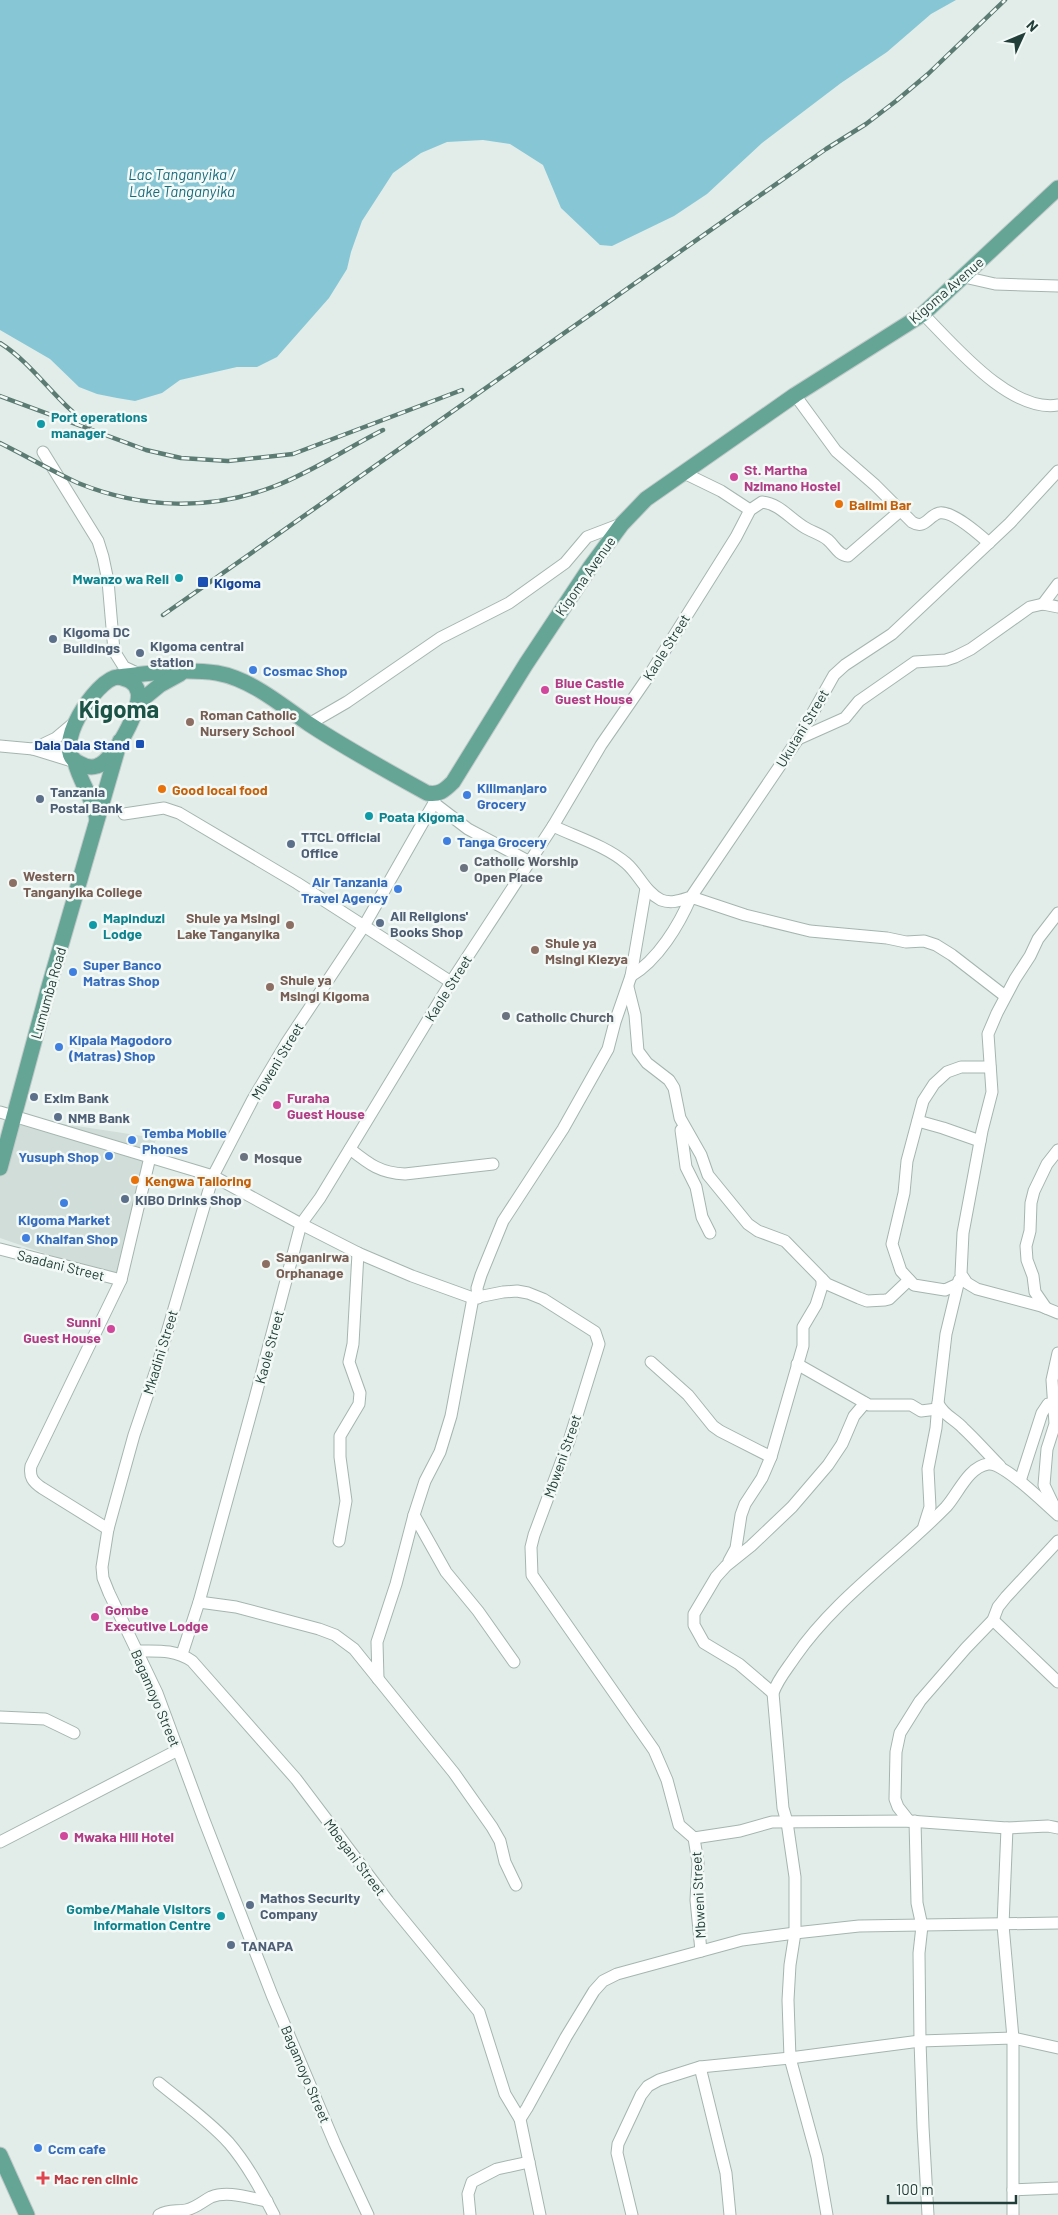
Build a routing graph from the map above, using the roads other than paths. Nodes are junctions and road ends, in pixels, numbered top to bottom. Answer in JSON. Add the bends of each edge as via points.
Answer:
{"nodes":[{"id":1,"x":1058,"y":188,"type":"edge"},
{"id":2,"x":964,"y":278,"type":"junction"},
{"id":3,"x":1058,"y":286,"type":"edge"},
{"id":4,"x":923,"y":314,"type":"junction"},
{"id":5,"x":795,"y":395,"type":"junction"},
{"id":6,"x":1058,"y":405,"type":"edge"},
{"id":7,"x":44,"y":452,"type":"dead end"},
{"id":8,"x":1058,"y":471,"type":"edge"},
{"id":9,"x":684,"y":473,"type":"junction"},
{"id":10,"x":750,"y":510,"type":"junction"},
{"id":11,"x":900,"y":511,"type":"junction"},
{"id":12,"x":622,"y":524,"type":"junction"},
{"id":13,"x":989,"y":543,"type":"junction"},
{"id":14,"x":1058,"y":584,"type":"edge"},
{"id":15,"x":1043,"y":604,"type":"junction"},
{"id":16,"x":1058,"y":607,"type":"edge"},
{"id":17,"x":183,"y":672,"type":"junction"},
{"id":18,"x":139,"y":674,"type":"junction"},
{"id":19,"x":118,"y":677,"type":"junction"},
{"id":20,"x":138,"y":703,"type":"junction"},
{"id":21,"x":78,"y":720,"type":"junction"},
{"id":22,"x":309,"y":724,"type":"junction"},
{"id":23,"x":798,"y":739,"type":"junction"},
{"id":24,"x":120,"y":742,"type":"junction"},
{"id":25,"x":0,"y":746,"type":"edge"},
{"id":26,"x":33,"y":750,"type":"junction"},
{"id":27,"x":75,"y":762,"type":"junction"},
{"id":28,"x":435,"y":799,"type":"junction"},
{"id":29,"x":124,"y":814,"type":"dead end"},
{"id":30,"x":97,"y":819,"type":"junction"},
{"id":31,"x":553,"y":826,"type":"junction"},
{"id":32,"x":530,"y":862,"type":"junction"},
{"id":33,"x":646,"y":888,"type":"junction"},
{"id":34,"x":691,"y":896,"type":"junction"},
{"id":35,"x":1058,"y":913,"type":"edge"},
{"id":36,"x":364,"y":926,"type":"junction"},
{"id":37,"x":629,"y":981,"type":"junction"},
{"id":38,"x":451,"y":982,"type":"junction"},
{"id":39,"x":1006,"y":996,"type":"junction"},
{"id":40,"x":990,"y":1067,"type":"junction"},
{"id":41,"x":0,"y":1112,"type":"edge"},
{"id":42,"x":15,"y":1117,"type":"junction"},
{"id":43,"x":680,"y":1118,"type":"junction"},
{"id":44,"x":918,"y":1121,"type":"junction"},
{"id":45,"x":980,"y":1142,"type":"junction"},
{"id":46,"x":350,"y":1149,"type":"junction"},
{"id":47,"x":1058,"y":1150,"type":"edge"},
{"id":48,"x":150,"y":1157,"type":"junction"},
{"id":49,"x":493,"y":1164,"type":"dead end"},
{"id":50,"x":0,"y":1168,"type":"edge"},
{"id":51,"x":213,"y":1176,"type":"junction"},
{"id":52,"x":301,"y":1224,"type":"junction"},
{"id":53,"x":710,"y":1233,"type":"dead end"},
{"id":54,"x":0,"y":1249,"type":"edge"},
{"id":55,"x":358,"y":1253,"type":"junction"},
{"id":56,"x":822,"y":1279,"type":"junction"},
{"id":57,"x":960,"y":1279,"type":"junction"},
{"id":58,"x":121,"y":1280,"type":"junction"},
{"id":59,"x":909,"y":1280,"type":"junction"},
{"id":60,"x":476,"y":1298,"type":"junction"},
{"id":61,"x":1046,"y":1308,"type":"junction"},
{"id":62,"x":1058,"y":1313,"type":"edge"},
{"id":63,"x":1058,"y":1353,"type":"edge"},
{"id":64,"x":651,"y":1362,"type":"dead end"},
{"id":65,"x":797,"y":1364,"type":"junction"},
{"id":66,"x":865,"y":1403,"type":"junction"},
{"id":67,"x":1055,"y":1404,"type":"edge"},
{"id":68,"x":937,"y":1406,"type":"junction"},
{"id":69,"x":771,"y":1457,"type":"junction"},
{"id":70,"x":1005,"y":1470,"type":"junction"},
{"id":71,"x":1020,"y":1482,"type":"junction"},
{"id":72,"x":414,"y":1514,"type":"junction"},
{"id":73,"x":1058,"y":1514,"type":"edge"},
{"id":74,"x":924,"y":1526,"type":"junction"},
{"id":75,"x":108,"y":1529,"type":"junction"},
{"id":76,"x":339,"y":1540,"type":"dead end"},
{"id":77,"x":1058,"y":1541,"type":"edge"},
{"id":78,"x":726,"y":1566,"type":"junction"},
{"id":79,"x":199,"y":1602,"type":"junction"},
{"id":80,"x":993,"y":1620,"type":"junction"},
{"id":81,"x":137,"y":1650,"type":"junction"},
{"id":82,"x":182,"y":1654,"type":"junction"},
{"id":83,"x":514,"y":1662,"type":"dead end"},
{"id":84,"x":378,"y":1681,"type":"junction"},
{"id":85,"x":1058,"y":1682,"type":"edge"},
{"id":86,"x":773,"y":1693,"type":"junction"},
{"id":87,"x":0,"y":1717,"type":"edge"},
{"id":88,"x":74,"y":1733,"type":"dead end"},
{"id":89,"x":178,"y":1750,"type":"junction"},
{"id":90,"x":912,"y":1821,"type":"junction"},
{"id":91,"x":787,"y":1822,"type":"junction"},
{"id":92,"x":1007,"y":1828,"type":"junction"},
{"id":93,"x":1058,"y":1828,"type":"edge"},
{"id":94,"x":694,"y":1838,"type":"junction"},
{"id":95,"x":0,"y":1842,"type":"edge"},
{"id":96,"x":516,"y":1885,"type":"dead end"},
{"id":97,"x":1058,"y":1923,"type":"edge"},
{"id":98,"x":1003,"y":1925,"type":"junction"},
{"id":99,"x":922,"y":1926,"type":"junction"},
{"id":100,"x":796,"y":1933,"type":"junction"},
{"id":101,"x":701,"y":1951,"type":"junction"},
{"id":102,"x":1013,"y":2038,"type":"junction"},
{"id":103,"x":920,"y":2041,"type":"junction"},
{"id":104,"x":1058,"y":2048,"type":"edge"},
{"id":105,"x":790,"y":2058,"type":"junction"},
{"id":106,"x":700,"y":2067,"type":"junction"},
{"id":107,"x":159,"y":2082,"type":"dead end"},
{"id":108,"x":520,"y":2118,"type":"junction"},
{"id":109,"x":0,"y":2155,"type":"edge"},
{"id":110,"x":529,"y":2162,"type":"junction"},
{"id":111,"x":1058,"y":2188,"type":"edge"},
{"id":112,"x":1013,"y":2190,"type":"junction"},
{"id":113,"x":267,"y":2201,"type":"junction"},
{"id":114,"x":27,"y":2215,"type":"edge"},
{"id":115,"x":159,"y":2215,"type":"edge"},
{"id":116,"x":274,"y":2215,"type":"edge"},
{"id":117,"x":368,"y":2215,"type":"edge"},
{"id":118,"x":470,"y":2215,"type":"edge"},
{"id":119,"x":540,"y":2215,"type":"edge"},
{"id":120,"x":632,"y":2215,"type":"edge"},
{"id":121,"x":730,"y":2215,"type":"edge"},
{"id":122,"x":827,"y":2215,"type":"edge"},
{"id":123,"x":928,"y":2215,"type":"edge"},
{"id":124,"x":1013,"y":2215,"type":"edge"}],
"edges":[{"from":1,"to":2,"type":"main road","name":"Kigoma Avenue"},
{"from":2,"to":3,"type":"street","via":[[1005,285]]},
{"from":2,"to":4,"type":"main road","name":"Kigoma Avenue"},
{"from":4,"to":5,"type":"main road","name":"Kigoma Avenue"},
{"from":4,"to":6,"type":"street","via":[[982,372],[1008,392],[1030,403]]},
{"from":5,"to":9,"type":"main road","name":"Kigoma Avenue"},
{"from":5,"to":11,"type":"street","via":[[836,451]]},
{"from":7,"to":18,"type":"street","via":[[98,541],[108,581],[114,650],[124,666]]},
{"from":8,"to":13,"type":"street","name":"Ukutani Street"},
{"from":9,"to":10,"type":"street"},
{"from":9,"to":12,"type":"main road","name":"Kigoma Avenue","via":[[656,490]]},
{"from":10,"to":11,"type":"street","via":[[762,502],[781,508],[848,556]]},
{"from":10,"to":31,"type":"street","name":"Kaole Street"},
{"from":11,"to":13,"type":"street","via":[[917,525],[939,513],[951,516],[970,526]]},
{"from":12,"to":22,"type":"street","via":[[587,537],[565,563],[509,603],[440,638]]},
{"from":12,"to":28,"type":"main road","name":"Kigoma Avenue","via":[[526,664],[453,782]]},
{"from":13,"to":23,"type":"street","name":"Ukutani Street","via":[[892,634],[834,675]]},
{"from":14,"to":15,"type":"street"},
{"from":15,"to":16,"type":"street"},
{"from":15,"to":23,"type":"street","via":[[1030,607],[955,657],[915,662],[859,701],[845,718]]},
{"from":17,"to":18,"type":"main road"},
{"from":17,"to":20,"type":"main road","via":[[160,684]]},
{"from":17,"to":22,"type":"main road","via":[[217,673],[237,679],[260,690]]},
{"from":18,"to":19,"type":"main road"},
{"from":19,"to":20,"type":"main road","via":[[135,685]]},
{"from":19,"to":21,"type":"main road","via":[[110,678],[102,685]]},
{"from":20,"to":24,"type":"main road"},
{"from":21,"to":26,"type":"street","via":[[56,738]]},
{"from":21,"to":27,"type":"main road","via":[[69,744],[69,752]]},
{"from":22,"to":28,"type":"main road"},
{"from":23,"to":34,"type":"street","name":"Ukutani Street"},
{"from":24,"to":27,"type":"main road","via":[[97,766]]},
{"from":24,"to":30,"type":"main road","name":"Lumumba Road"},
{"from":25,"to":26,"type":"street"},
{"from":26,"to":27,"type":"street"},
{"from":27,"to":30,"type":"main road"},
{"from":28,"to":32,"type":"street","via":[[468,829]]},
{"from":28,"to":36,"type":"street","name":"Mbweni Street"},
{"from":29,"to":36,"type":"street","via":[[164,808],[180,813]]},
{"from":30,"to":42,"type":"main road","name":"Lumumba Road"},
{"from":31,"to":32,"type":"street","name":"Kaole Street"},
{"from":31,"to":33,"type":"street","via":[[626,863]]},
{"from":32,"to":38,"type":"street","name":"Kaole Street"},
{"from":33,"to":34,"type":"street","via":[[663,900],[674,902]]},
{"from":33,"to":37,"type":"street"},
{"from":34,"to":37,"type":"street","name":"Ukutani Street","via":[[684,913],[659,949]]},
{"from":34,"to":39,"type":"street","via":[[745,915],[810,931],[906,942],[924,941],[952,955]]},
{"from":35,"to":39,"type":"street","via":[[1038,939]]},
{"from":36,"to":38,"type":"street"},
{"from":36,"to":51,"type":"street","name":"Mbweni Street","via":[[287,1042]]},
{"from":37,"to":43,"type":"street","via":[[638,1051],[647,1063],[669,1080],[674,1088]]},
{"from":37,"to":60,"type":"street","via":[[608,1049],[563,1129],[503,1221],[481,1275]]},
{"from":38,"to":46,"type":"street","name":"Kaole Street"},
{"from":39,"to":40,"type":"street","via":[[988,1034]]},
{"from":40,"to":44,"type":"street","via":[[961,1067],[947,1072],[923,1101]]},
{"from":40,"to":45,"type":"street","via":[[992,1092]]},
{"from":41,"to":42,"type":"street"},
{"from":42,"to":48,"type":"street"},
{"from":42,"to":50,"type":"main road","name":"Lumumba Road"},
{"from":43,"to":53,"type":"street","via":[[686,1167]]},
{"from":43,"to":56,"type":"street","via":[[701,1155],[708,1175],[744,1220],[753,1229],[785,1241]]},
{"from":44,"to":45,"type":"street"},
{"from":44,"to":59,"type":"street","via":[[892,1244],[901,1271]]},
{"from":45,"to":57,"type":"street","via":[[963,1233]]},
{"from":46,"to":49,"type":"street","via":[[380,1171],[392,1174]]},
{"from":46,"to":52,"type":"street","name":"Kaole Street"},
{"from":47,"to":61,"type":"street","via":[[1034,1191],[1026,1246],[1035,1292]]},
{"from":48,"to":51,"type":"street"},
{"from":48,"to":58,"type":"street"},
{"from":51,"to":52,"type":"street"},
{"from":51,"to":75,"type":"street","name":"Mkadini Street"},
{"from":52,"to":55,"type":"street"},
{"from":52,"to":79,"type":"street","name":"Kaole Street"},
{"from":54,"to":58,"type":"street","name":"Saadani Street"},
{"from":55,"to":60,"type":"street"},
{"from":55,"to":76,"type":"street","via":[[354,1332],[349,1362],[360,1394],[359,1404],[340,1436],[346,1501]]},
{"from":56,"to":59,"type":"street","via":[[834,1288],[859,1298],[878,1301],[890,1299]]},
{"from":56,"to":65,"type":"street","via":[[816,1306],[803,1327],[803,1346]]},
{"from":57,"to":59,"type":"street","via":[[945,1290],[914,1285]]},
{"from":57,"to":61,"type":"street","via":[[977,1289]]},
{"from":57,"to":68,"type":"street","via":[[946,1334]]},
{"from":58,"to":75,"type":"street","via":[[30,1474],[42,1488]]},
{"from":60,"to":72,"type":"street","via":[[451,1416]]},
{"from":60,"to":94,"type":"street","name":"Mbweni Street","via":[[503,1292],[528,1293],[543,1299],[598,1337],[599,1344],[569,1441],[534,1536],[531,1570],[654,1750],[664,1772],[679,1825]]},
{"from":61,"to":62,"type":"street"},
{"from":63,"to":67,"type":"street","via":[[1052,1380]]},
{"from":64,"to":69,"type":"street","via":[[688,1395],[713,1426]]},
{"from":65,"to":66,"type":"street"},
{"from":65,"to":69,"type":"street"},
{"from":66,"to":68,"type":"street","via":[[873,1406],[913,1405],[920,1411]]},
{"from":66,"to":78,"type":"street","via":[[854,1416],[836,1455],[818,1478],[751,1546]]},
{"from":67,"to":71,"type":"street","via":[[1048,1404],[1042,1413]]},
{"from":67,"to":73,"type":"street","via":[[1055,1424],[1047,1449],[1044,1484]]},
{"from":68,"to":70,"type":"street"},
{"from":68,"to":74,"type":"street","via":[[928,1469],[930,1507]]},
{"from":69,"to":78,"type":"street","via":[[741,1515],[736,1548]]},
{"from":70,"to":71,"type":"street"},
{"from":70,"to":74,"type":"street","via":[[988,1464],[976,1471]]},
{"from":71,"to":73,"type":"street"},
{"from":72,"to":83,"type":"street","via":[[446,1572]]},
{"from":72,"to":84,"type":"street","via":[[377,1642]]},
{"from":74,"to":86,"type":"street","via":[[841,1601],[806,1640]]},
{"from":75,"to":81,"type":"street","name":"Bagamoyo Street","via":[[103,1578]]},
{"from":77,"to":80,"type":"street","via":[[1006,1597]]},
{"from":78,"to":86,"type":"street","via":[[694,1614],[694,1625],[707,1646],[739,1664]]},
{"from":79,"to":82,"type":"street","name":"Kaole Street"},
{"from":79,"to":84,"type":"street","via":[[236,1607],[335,1635],[354,1649]]},
{"from":80,"to":85,"type":"street"},
{"from":80,"to":90,"type":"street","via":[[920,1701],[900,1733],[896,1752],[895,1799],[898,1807]]},
{"from":81,"to":82,"type":"street"},
{"from":81,"to":89,"type":"street","name":"Bagamoyo Street"},
{"from":82,"to":108,"type":"street","name":"Mbegani Street","via":[[232,1704],[296,1779],[388,1902],[479,2012],[505,2094]]},
{"from":84,"to":96,"type":"street","via":[[454,1773],[492,1827]]},
{"from":86,"to":91,"type":"street"},
{"from":87,"to":88,"type":"street","via":[[45,1719]]},
{"from":89,"to":95,"type":"street"},
{"from":89,"to":117,"type":"street","name":"Bagamoyo Street","via":[[276,2004]]},
{"from":90,"to":91,"type":"street"},
{"from":90,"to":92,"type":"street"},
{"from":90,"to":99,"type":"street","via":[[917,1903]]},
{"from":91,"to":94,"type":"street","via":[[772,1822]]},
{"from":91,"to":100,"type":"street","via":[[795,1877]]},
{"from":92,"to":93,"type":"street"},
{"from":92,"to":98,"type":"street"},
{"from":94,"to":101,"type":"street","name":"Mbweni Street"},
{"from":97,"to":98,"type":"street"},
{"from":98,"to":99,"type":"street"},
{"from":98,"to":102,"type":"street"},
{"from":99,"to":100,"type":"street","via":[[859,1926]]},
{"from":99,"to":103,"type":"street","via":[[919,1953]]},
{"from":100,"to":101,"type":"street","via":[[742,1940]]},
{"from":100,"to":105,"type":"street","via":[[788,2000]]},
{"from":101,"to":108,"type":"street","via":[[617,1974],[603,1981],[589,1999]]},
{"from":102,"to":103,"type":"street"},
{"from":102,"to":104,"type":"street"},
{"from":102,"to":112,"type":"street"},
{"from":103,"to":105,"type":"street"},
{"from":103,"to":123,"type":"street"},
{"from":105,"to":106,"type":"street"},
{"from":105,"to":122,"type":"street","via":[[818,2157]]},
{"from":106,"to":120,"type":"street","via":[[648,2086],[622,2134],[617,2153]]},
{"from":106,"to":121,"type":"street","via":[[726,2173]]},
{"from":107,"to":113,"type":"street","via":[[229,2143]]},
{"from":108,"to":110,"type":"street"},
{"from":109,"to":114,"type":"main road"},
{"from":110,"to":118,"type":"street","via":[[497,2170],[472,2182],[468,2194]]},
{"from":110,"to":119,"type":"street"},
{"from":111,"to":112,"type":"street"},
{"from":112,"to":124,"type":"street"},
{"from":113,"to":115,"type":"street","via":[[222,2195],[188,2210],[170,2210]]},
{"from":113,"to":116,"type":"street"}]}
